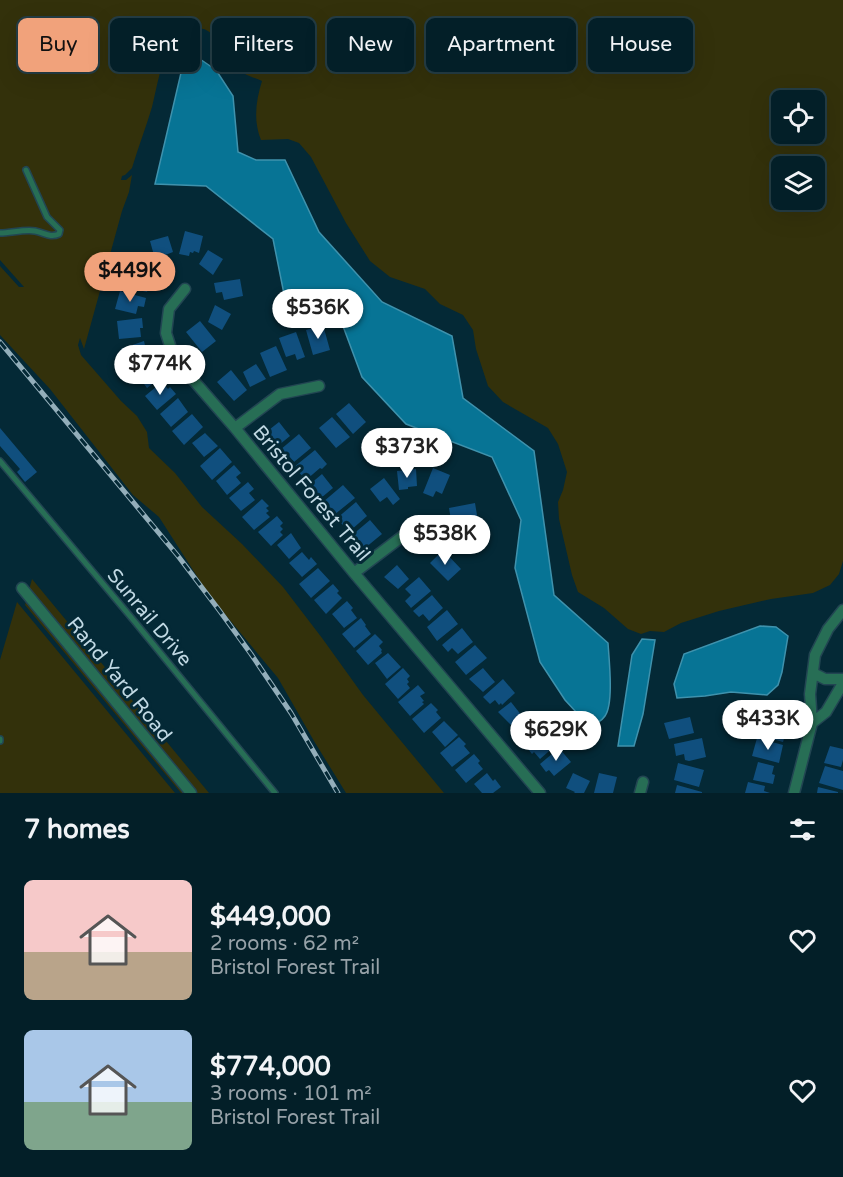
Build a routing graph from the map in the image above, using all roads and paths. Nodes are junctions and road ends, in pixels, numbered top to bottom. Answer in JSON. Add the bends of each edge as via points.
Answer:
{"nodes":[{"id":1,"x":26,"y":170,"type":"dead end"},
{"id":2,"x":0,"y":233,"type":"edge"},
{"id":3,"x":184,"y":289,"type":"dead end"},
{"id":4,"x":319,"y":386,"type":"dead end"},
{"id":5,"x":235,"y":428,"type":"junction"},
{"id":6,"x":0,"y":461,"type":"edge"},
{"id":7,"x":420,"y":523,"type":"dead end"},
{"id":8,"x":354,"y":573,"type":"junction"},
{"id":9,"x":22,"y":588,"type":"dead end"},
{"id":10,"x":843,"y":610,"type":"edge"},
{"id":11,"x":813,"y":673,"type":"junction"},
{"id":12,"x":843,"y":681,"type":"edge"},
{"id":13,"x":812,"y":723,"type":"junction"},
{"id":14,"x":191,"y":793,"type":"edge"},
{"id":15,"x":275,"y":793,"type":"edge"},
{"id":16,"x":540,"y":793,"type":"edge"},
{"id":17,"x":794,"y":793,"type":"edge"}],
"edges":[{"from":1,"to":2,"type":"lane","via":[[59,234]]},
{"from":3,"to":5,"type":"street","name":"Bristol Forest Trail","via":[[169,309],[166,333],[174,358]]},
{"from":4,"to":5,"type":"street","via":[[280,394]]},
{"from":5,"to":8,"type":"street","name":"Bristol Forest Trail"},
{"from":6,"to":15,"type":"lane","name":"Sunrail Drive"},
{"from":7,"to":8,"type":"street"},
{"from":8,"to":16,"type":"street","name":"Bristol Forest Trail"},
{"from":9,"to":14,"type":"street","name":"Rand Yard Road"},
{"from":10,"to":11,"type":"street","via":[[815,655]]},
{"from":11,"to":12,"type":"street","via":[[825,680]]},
{"from":11,"to":13,"type":"street"},
{"from":12,"to":13,"type":"street","via":[[826,712]]},
{"from":13,"to":17,"type":"street"}]}
